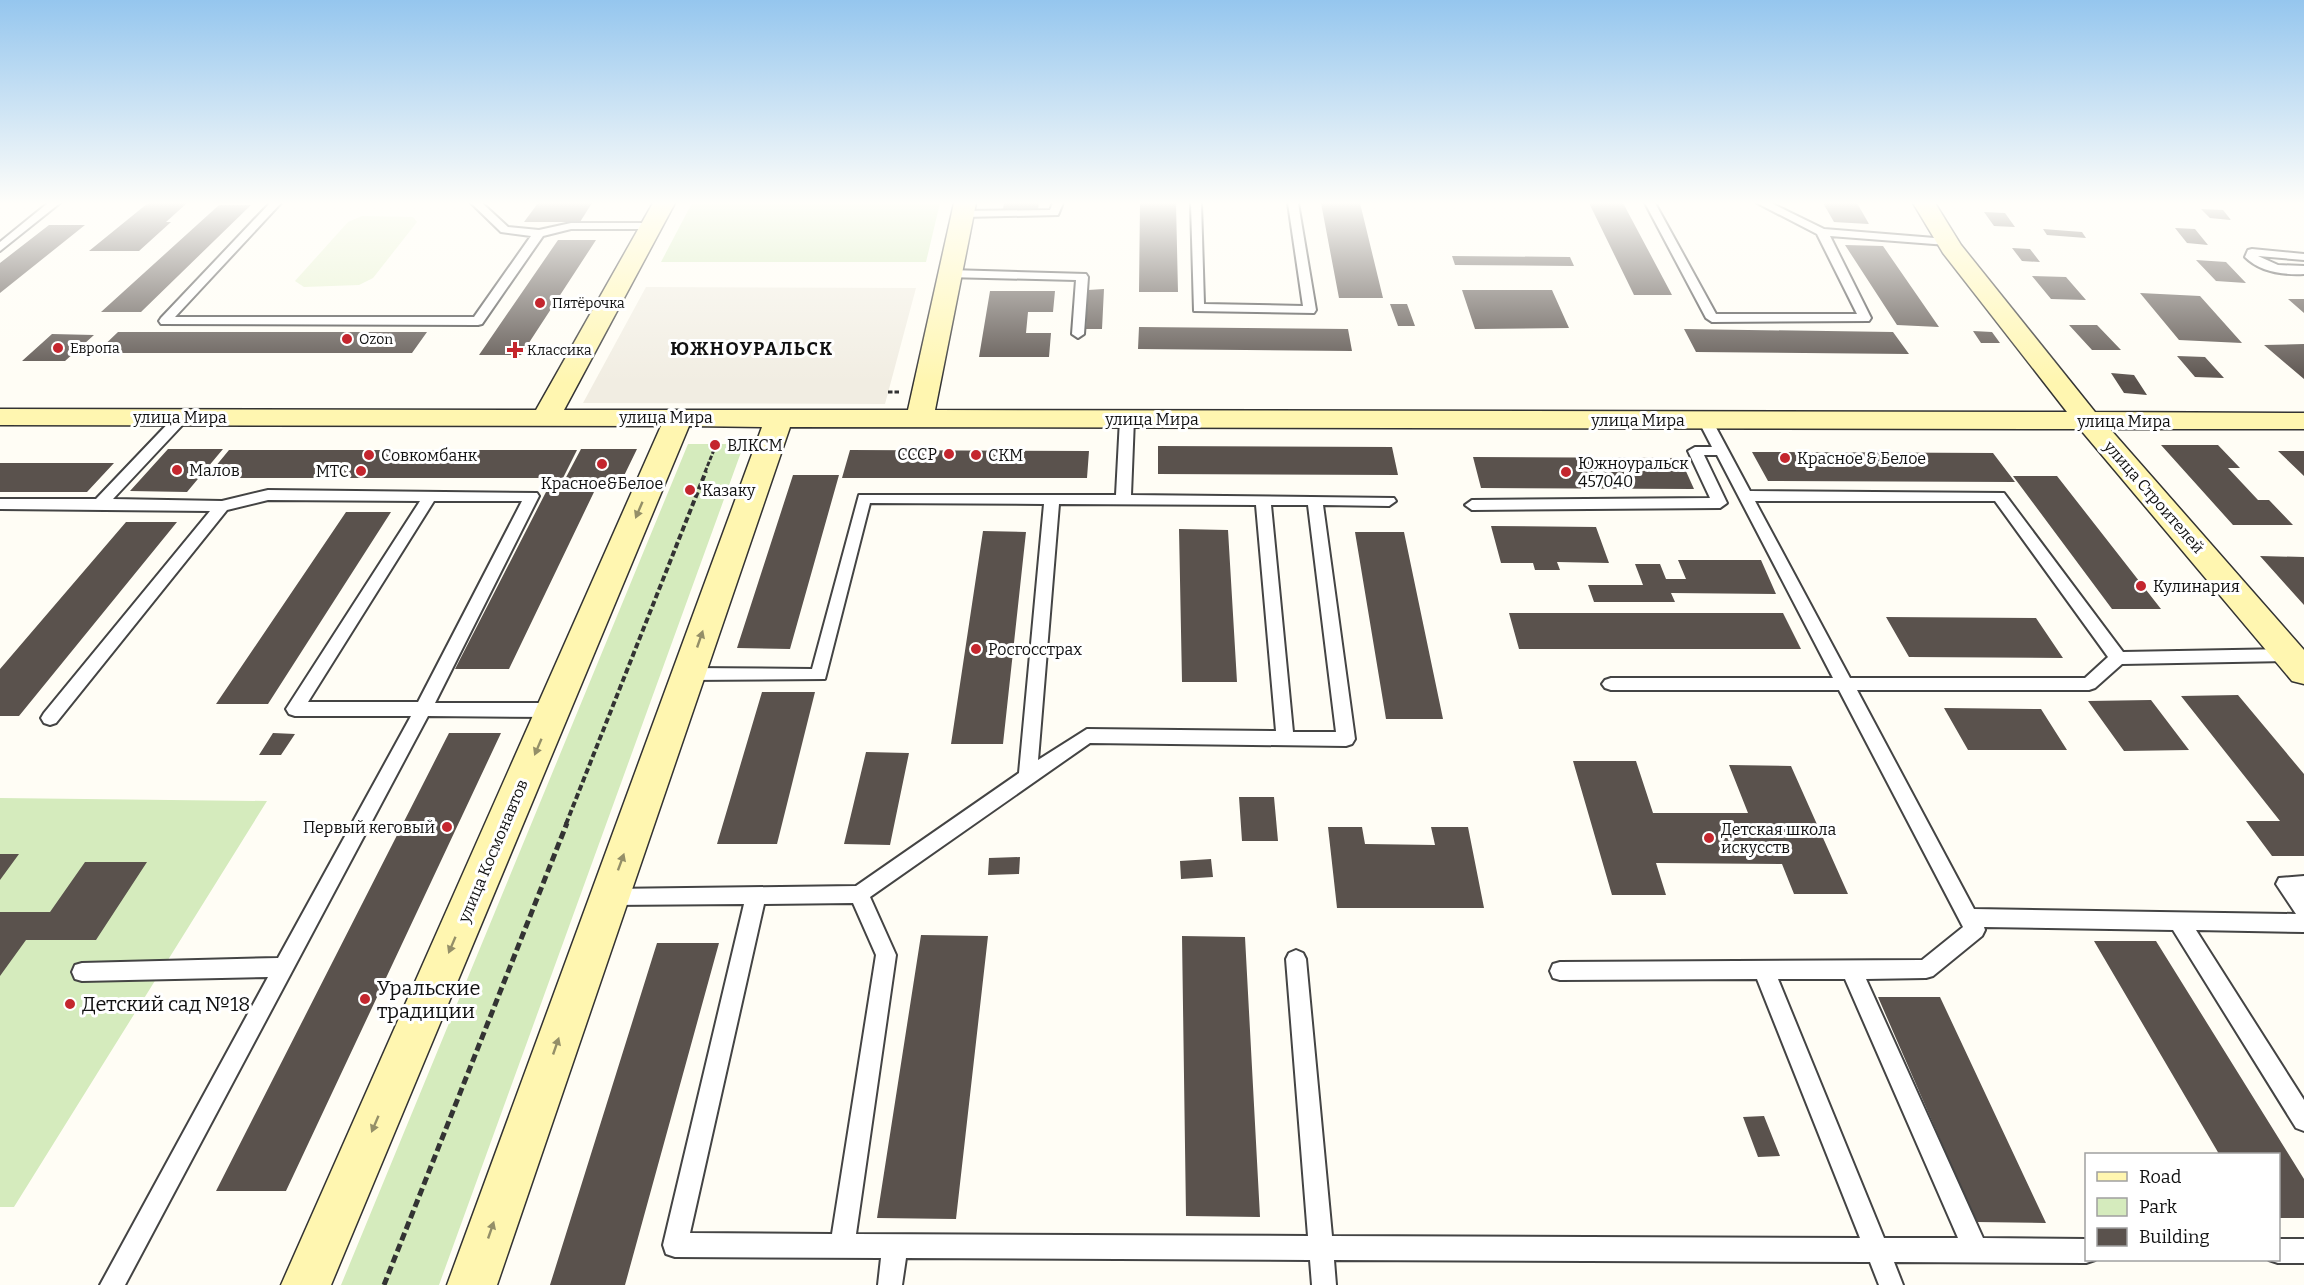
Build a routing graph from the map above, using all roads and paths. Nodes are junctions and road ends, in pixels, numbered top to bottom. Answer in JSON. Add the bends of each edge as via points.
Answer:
{"nodes":[{"id":1,"x":220,"y":263,"type":"edge"},
{"id":2,"x":518,"y":263,"type":"edge"},
{"id":3,"x":631,"y":263,"type":"edge"},
{"id":4,"x":952,"y":263,"type":"edge"},
{"id":5,"x":1197,"y":263,"type":"edge"},
{"id":6,"x":1303,"y":263,"type":"edge"},
{"id":7,"x":1682,"y":263,"type":"edge"},
{"id":8,"x":1837,"y":263,"type":"edge"},
{"id":9,"x":1964,"y":263,"type":"edge"},
{"id":10,"x":2260,"y":263,"type":"edge"},
{"id":11,"x":2304,"y":270,"type":"edge"},
{"id":12,"x":950,"y":274,"type":"junction"},
{"id":13,"x":1078,"y":334,"type":"dead end"},
{"id":14,"x":0,"y":417,"type":"edge"},
{"id":15,"x":182,"y":417,"type":"junction"},
{"id":16,"x":546,"y":417,"type":"junction"},
{"id":17,"x":679,"y":417,"type":"junction"},
{"id":18,"x":779,"y":418,"type":"junction"},
{"id":19,"x":920,"y":418,"type":"junction"},
{"id":20,"x":1127,"y":418,"type":"junction"},
{"id":21,"x":1705,"y":420,"type":"junction"},
{"id":22,"x":2088,"y":421,"type":"junction"},
{"id":23,"x":2304,"y":421,"type":"edge"},
{"id":24,"x":719,"y":437,"type":"dead end"},
{"id":25,"x":1721,"y":451,"type":"junction"},
{"id":26,"x":430,"y":496,"type":"junction"},
{"id":27,"x":1745,"y":496,"type":"junction"},
{"id":28,"x":1052,"y":499,"type":"junction"},
{"id":29,"x":1123,"y":499,"type":"junction"},
{"id":30,"x":1263,"y":500,"type":"junction"},
{"id":31,"x":1316,"y":500,"type":"junction"},
{"id":32,"x":1389,"y":501,"type":"dead end"},
{"id":33,"x":0,"y":504,"type":"edge"},
{"id":34,"x":100,"y":504,"type":"junction"},
{"id":35,"x":1472,"y":505,"type":"dead end"},
{"id":36,"x":222,"y":506,"type":"junction"},
{"id":37,"x":2118,"y":657,"type":"junction"},
{"id":38,"x":2297,"y":663,"type":"edge"},
{"id":39,"x":688,"y":674,"type":"junction"},
{"id":40,"x":1611,"y":684,"type":"dead end"},
{"id":41,"x":1844,"y":684,"type":"junction"},
{"id":42,"x":423,"y":709,"type":"junction"},
{"id":43,"x":553,"y":710,"type":"junction"},
{"id":44,"x":50,"y":718,"type":"dead end"},
{"id":45,"x":1284,"y":738,"type":"junction"},
{"id":46,"x":1029,"y":776,"type":"junction"},
{"id":47,"x":2304,"y":884,"type":"edge"},
{"id":48,"x":859,"y":894,"type":"junction"},
{"id":49,"x":756,"y":895,"type":"junction"},
{"id":50,"x":609,"y":897,"type":"junction"},
{"id":51,"x":2304,"y":909,"type":"edge"},
{"id":52,"x":1968,"y":918,"type":"junction"},
{"id":53,"x":2178,"y":920,"type":"junction"},
{"id":54,"x":2304,"y":923,"type":"edge"},
{"id":55,"x":1296,"y":959,"type":"dead end"},
{"id":56,"x":284,"y":967,"type":"junction"},
{"id":57,"x":1851,"y":969,"type":"junction"},
{"id":58,"x":1764,"y":970,"type":"junction"},
{"id":59,"x":1560,"y":971,"type":"dead end"},
{"id":60,"x":82,"y":972,"type":"dead end"},
{"id":61,"x":2304,"y":1119,"type":"edge"},
{"id":62,"x":842,"y":1246,"type":"junction"},
{"id":63,"x":895,"y":1246,"type":"junction"},
{"id":64,"x":1320,"y":1248,"type":"junction"},
{"id":65,"x":1877,"y":1251,"type":"junction"},
{"id":66,"x":1976,"y":1251,"type":"junction"},
{"id":67,"x":2085,"y":1251,"type":"edge"},
{"id":68,"x":2280,"y":1251,"type":"edge"},
{"id":69,"x":2304,"y":1251,"type":"edge"},
{"id":70,"x":112,"y":1285,"type":"edge"},
{"id":71,"x":306,"y":1285,"type":"edge"},
{"id":72,"x":384,"y":1285,"type":"edge"},
{"id":73,"x":472,"y":1285,"type":"edge"},
{"id":74,"x":890,"y":1285,"type":"edge"},
{"id":75,"x":1324,"y":1285,"type":"edge"},
{"id":76,"x":1891,"y":1285,"type":"edge"}],
"edges":[{"from":1,"to":2,"type":"lane","via":[[165,321],[478,321]]},
{"from":3,"to":16,"type":"street"},
{"from":4,"to":12,"type":"street"},
{"from":5,"to":6,"type":"lane","via":[[1198,308],[1310,310]]},
{"from":7,"to":8,"type":"lane","via":[[1712,318],[1865,318]]},
{"from":9,"to":22,"type":"street","name":"улица Строителей"},
{"from":10,"to":11,"type":"lane","via":[[2289,271]]},
{"from":12,"to":13,"type":"lane","via":[[1082,277]]},
{"from":12,"to":19,"type":"street"},
{"from":14,"to":15,"type":"street","name":"улица Мира"},
{"from":15,"to":16,"type":"street","name":"улица Мира"},
{"from":15,"to":34,"type":"lane"},
{"from":16,"to":17,"type":"street","name":"улица Мира"},
{"from":17,"to":18,"type":"street","name":"улица Мира"},
{"from":17,"to":43,"type":"street","name":"улица Космонавтов","one_way":true},
{"from":18,"to":19,"type":"street","name":"улица Мира"},
{"from":39,"to":18,"type":"street","one_way":true},
{"from":19,"to":20,"type":"street","name":"улица Мира"},
{"from":20,"to":21,"type":"street","name":"улица Мира"},
{"from":20,"to":29,"type":"lane"},
{"from":21,"to":22,"type":"street","name":"улица Мира"},
{"from":21,"to":25,"type":"lane"},
{"from":22,"to":23,"type":"street","name":"улица Мира"},
{"from":22,"to":38,"type":"street","name":"улица Строителей"},
{"from":24,"to":72,"type":"path"},
{"from":25,"to":27,"type":"lane"},
{"from":25,"to":35,"type":"lane","via":[[1695,451],[1720,502]]},
{"from":26,"to":36,"type":"lane","via":[[268,495]]},
{"from":26,"to":42,"type":"lane","via":[[532,496]]},
{"from":26,"to":42,"type":"lane","via":[[295,709]]},
{"from":27,"to":37,"type":"lane","via":[[1999,496]]},
{"from":27,"to":41,"type":"lane"},
{"from":28,"to":29,"type":"lane"},
{"from":28,"to":39,"type":"lane","via":[[864,498],[819,675]]},
{"from":28,"to":46,"type":"lane"},
{"from":29,"to":30,"type":"lane"},
{"from":30,"to":31,"type":"lane"},
{"from":30,"to":45,"type":"lane"},
{"from":31,"to":32,"type":"lane"},
{"from":31,"to":45,"type":"lane","via":[[1346,739]]},
{"from":33,"to":34,"type":"lane"},
{"from":34,"to":36,"type":"lane"},
{"from":36,"to":44,"type":"lane"},
{"from":37,"to":38,"type":"lane"},
{"from":37,"to":41,"type":"lane","via":[[2089,684]]},
{"from":50,"to":39,"type":"street","one_way":true},
{"from":40,"to":41,"type":"lane"},
{"from":41,"to":52,"type":"lane"},
{"from":42,"to":43,"type":"lane"},
{"from":42,"to":56,"type":"lane"},
{"from":43,"to":71,"type":"street","name":"улица Космонавтов","one_way":true},
{"from":45,"to":46,"type":"lane","via":[[1087,736]]},
{"from":46,"to":48,"type":"lane"},
{"from":47,"to":51,"type":"lane","via":[[2286,884]]},
{"from":48,"to":49,"type":"lane"},
{"from":48,"to":62,"type":"lane","via":[[886,955]]},
{"from":49,"to":50,"type":"lane"},
{"from":49,"to":62,"type":"lane","via":[[675,1245]]},
{"from":73,"to":50,"type":"street","one_way":true},
{"from":52,"to":53,"type":"lane"},
{"from":52,"to":57,"type":"lane","via":[[1975,930],[1926,969]]},
{"from":53,"to":54,"type":"lane"},
{"from":53,"to":61,"type":"lane"},
{"from":55,"to":64,"type":"lane"},
{"from":56,"to":60,"type":"lane"},
{"from":56,"to":70,"type":"lane"},
{"from":57,"to":58,"type":"lane"},
{"from":57,"to":66,"type":"lane"},
{"from":58,"to":59,"type":"lane"},
{"from":58,"to":65,"type":"lane"},
{"from":62,"to":63,"type":"lane"},
{"from":63,"to":64,"type":"lane"},
{"from":63,"to":74,"type":"lane"},
{"from":64,"to":65,"type":"lane"},
{"from":64,"to":75,"type":"lane"},
{"from":65,"to":66,"type":"lane"},
{"from":65,"to":76,"type":"lane"},
{"from":66,"to":67,"type":"lane"},
{"from":68,"to":69,"type":"lane"}]}
